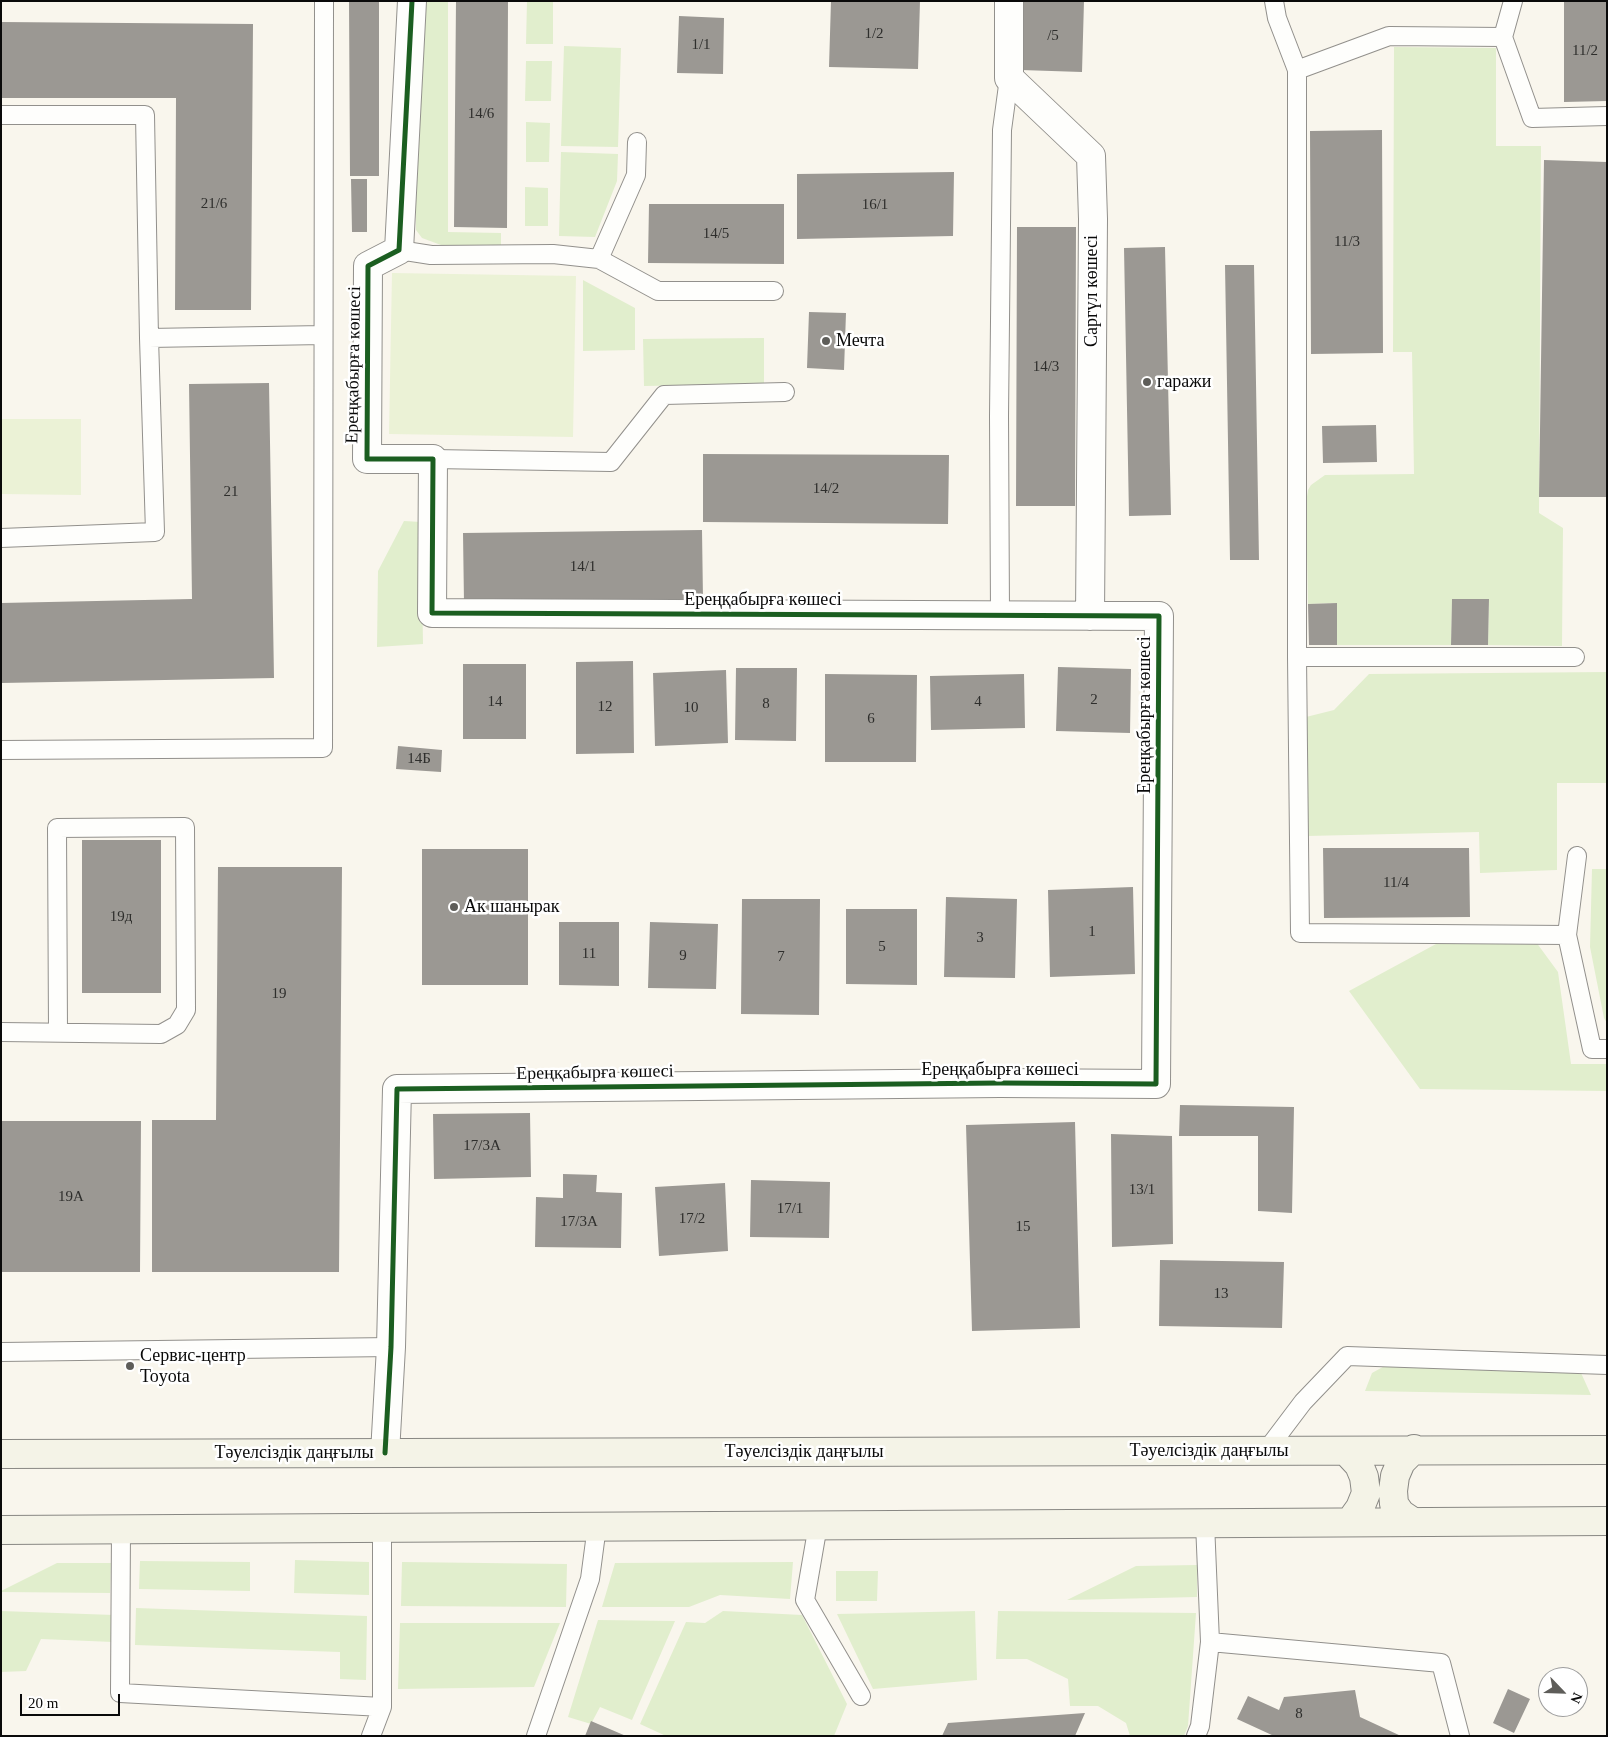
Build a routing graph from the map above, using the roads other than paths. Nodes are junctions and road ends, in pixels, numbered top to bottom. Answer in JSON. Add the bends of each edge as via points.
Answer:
{"nodes":[{"id":1,"x":324,"y":1,"type":"edge"},
{"id":2,"x":412,"y":1,"type":"edge"},
{"id":3,"x":1010,"y":1,"type":"edge"},
{"id":4,"x":1274,"y":1,"type":"edge"},
{"id":5,"x":1513,"y":1,"type":"edge"},
{"id":6,"x":1503,"y":37,"type":"junction"},
{"id":7,"x":1297,"y":70,"type":"junction"},
{"id":8,"x":1010,"y":78,"type":"junction"},
{"id":9,"x":1,"y":116,"type":"edge"},
{"id":10,"x":1607,"y":116,"type":"edge"},
{"id":11,"x":637,"y":142,"type":"dead end"},
{"id":12,"x":400,"y":250,"type":"junction"},
{"id":13,"x":599,"y":259,"type":"junction"},
{"id":14,"x":774,"y":291,"type":"dead end"},
{"id":15,"x":323,"y":335,"type":"junction"},
{"id":16,"x":149,"y":338,"type":"junction"},
{"id":17,"x":785,"y":392,"type":"dead end"},
{"id":18,"x":433,"y":459,"type":"junction"},
{"id":19,"x":1,"y":538,"type":"edge"},
{"id":20,"x":1000,"y":615,"type":"junction"},
{"id":21,"x":1090,"y":616,"type":"junction"},
{"id":22,"x":1297,"y":657,"type":"junction"},
{"id":23,"x":1575,"y":657,"type":"dead end"},
{"id":24,"x":1,"y":750,"type":"edge"},
{"id":25,"x":1577,"y":856,"type":"dead end"},
{"id":26,"x":1567,"y":935,"type":"junction"},
{"id":27,"x":1,"y":1032,"type":"edge"},
{"id":28,"x":58,"y":1032,"type":"junction"},
{"id":29,"x":1607,"y":1049,"type":"edge"},
{"id":30,"x":391,"y":1347,"type":"junction"},
{"id":31,"x":1,"y":1352,"type":"edge"},
{"id":32,"x":1607,"y":1365,"type":"edge"},
{"id":33,"x":1414,"y":1449,"type":"junction"},
{"id":34,"x":1607,"y":1450,"type":"edge"},
{"id":35,"x":1266,"y":1451,"type":"junction"},
{"id":36,"x":1346,"y":1452,"type":"junction"},
{"id":37,"x":384,"y":1453,"type":"junction"},
{"id":38,"x":1,"y":1454,"type":"edge"},
{"id":39,"x":1607,"y":1521,"type":"edge"},
{"id":40,"x":1350,"y":1522,"type":"junction"},
{"id":41,"x":1413,"y":1522,"type":"junction"},
{"id":42,"x":1206,"y":1523,"type":"junction"},
{"id":43,"x":818,"y":1525,"type":"junction"},
{"id":44,"x":597,"y":1526,"type":"junction"},
{"id":45,"x":382,"y":1528,"type":"junction"},
{"id":46,"x":1,"y":1530,"type":"edge"},
{"id":47,"x":121,"y":1530,"type":"junction"},
{"id":48,"x":1210,"y":1642,"type":"junction"},
{"id":49,"x":861,"y":1696,"type":"dead end"},
{"id":50,"x":382,"y":1707,"type":"junction"},
{"id":51,"x":371,"y":1736,"type":"edge"},
{"id":52,"x":536,"y":1736,"type":"edge"},
{"id":53,"x":1196,"y":1736,"type":"edge"},
{"id":54,"x":1460,"y":1736,"type":"edge"}],
"edges":[{"from":1,"to":15,"type":"lane"},
{"from":2,"to":12,"type":"street"},
{"from":3,"to":8,"type":"street"},
{"from":4,"to":7,"type":"lane","via":[[1277,18]]},
{"from":5,"to":6,"type":"lane"},
{"from":6,"to":7,"type":"lane","via":[[1389,36]]},
{"from":6,"to":10,"type":"lane","via":[[1532,118]]},
{"from":7,"to":22,"type":"lane"},
{"from":8,"to":20,"type":"lane","via":[[1002,130]]},
{"from":8,"to":21,"type":"street","name":"Саргүл көшесі","via":[[1091,156]]},
{"from":9,"to":16,"type":"lane","via":[[145,115]]},
{"from":11,"to":13,"type":"lane","via":[[636,175]]},
{"from":12,"to":13,"type":"lane","via":[[431,255],[553,254]]},
{"from":12,"to":18,"type":"street","name":"Ереңқабырға көшесі","via":[[368,266],[367,459]]},
{"from":13,"to":14,"type":"lane","via":[[658,291]]},
{"from":15,"to":16,"type":"lane"},
{"from":15,"to":24,"type":"lane","via":[[323,748]]},
{"from":16,"to":19,"type":"lane","via":[[155,532]]},
{"from":17,"to":18,"type":"lane","via":[[664,395],[611,462]]},
{"from":18,"to":20,"type":"street","name":"Ереңқабырға көшесі","via":[[432,613]]},
{"from":20,"to":21,"type":"street","name":"Ереңқабырға көшесі"},
{"from":21,"to":30,"type":"street","name":"Ереңқабырға көшесі","via":[[1159,616],[1156,1084],[397,1089]]},
{"from":22,"to":23,"type":"lane"},
{"from":22,"to":26,"type":"lane","via":[[1300,933]]},
{"from":25,"to":26,"type":"lane"},
{"from":26,"to":29,"type":"lane","via":[[1592,1049]]},
{"from":27,"to":28,"type":"lane"},
{"from":28,"to":28,"type":"lane","via":[[57,828],[186,827],[186,1010],[177,1025],[160,1034]]},
{"from":30,"to":31,"type":"lane"},
{"from":30,"to":37,"type":"street","name":"Ереңқабырға көшесі"},
{"from":32,"to":35,"type":"lane","via":[[1347,1356],[1303,1402]]},
{"from":33,"to":34,"type":"main road","name":"Тәуелсіздік даңғылы"},
{"from":33,"to":36,"type":"main road","name":"Тәуелсіздік даңғылы"},
{"from":33,"to":41,"type":"main road","via":[[1401,1462],[1393,1491],[1394,1504]]},
{"from":35,"to":36,"type":"main road","name":"Тәуелсіздік даңғылы"},
{"from":35,"to":37,"type":"main road","name":"Тәуелсіздік даңғылы"},
{"from":36,"to":40,"type":"main road","via":[[1359,1465],[1366,1493]]},
{"from":37,"to":38,"type":"main road","name":"Тәуелсіздік даңғылы"},
{"from":39,"to":41,"type":"main road"},
{"from":40,"to":41,"type":"main road"},
{"from":40,"to":42,"type":"main road"},
{"from":42,"to":43,"type":"main road"},
{"from":42,"to":48,"type":"lane"},
{"from":43,"to":44,"type":"main road"},
{"from":43,"to":49,"type":"lane","via":[[805,1600]]},
{"from":44,"to":45,"type":"main road"},
{"from":44,"to":52,"type":"lane","via":[[590,1578]]},
{"from":45,"to":47,"type":"main road"},
{"from":45,"to":50,"type":"lane"},
{"from":46,"to":47,"type":"main road"},
{"from":47,"to":50,"type":"lane","via":[[120,1693]]},
{"from":48,"to":53,"type":"lane"},
{"from":48,"to":54,"type":"lane","via":[[1441,1664]]},
{"from":50,"to":51,"type":"lane"}]}
